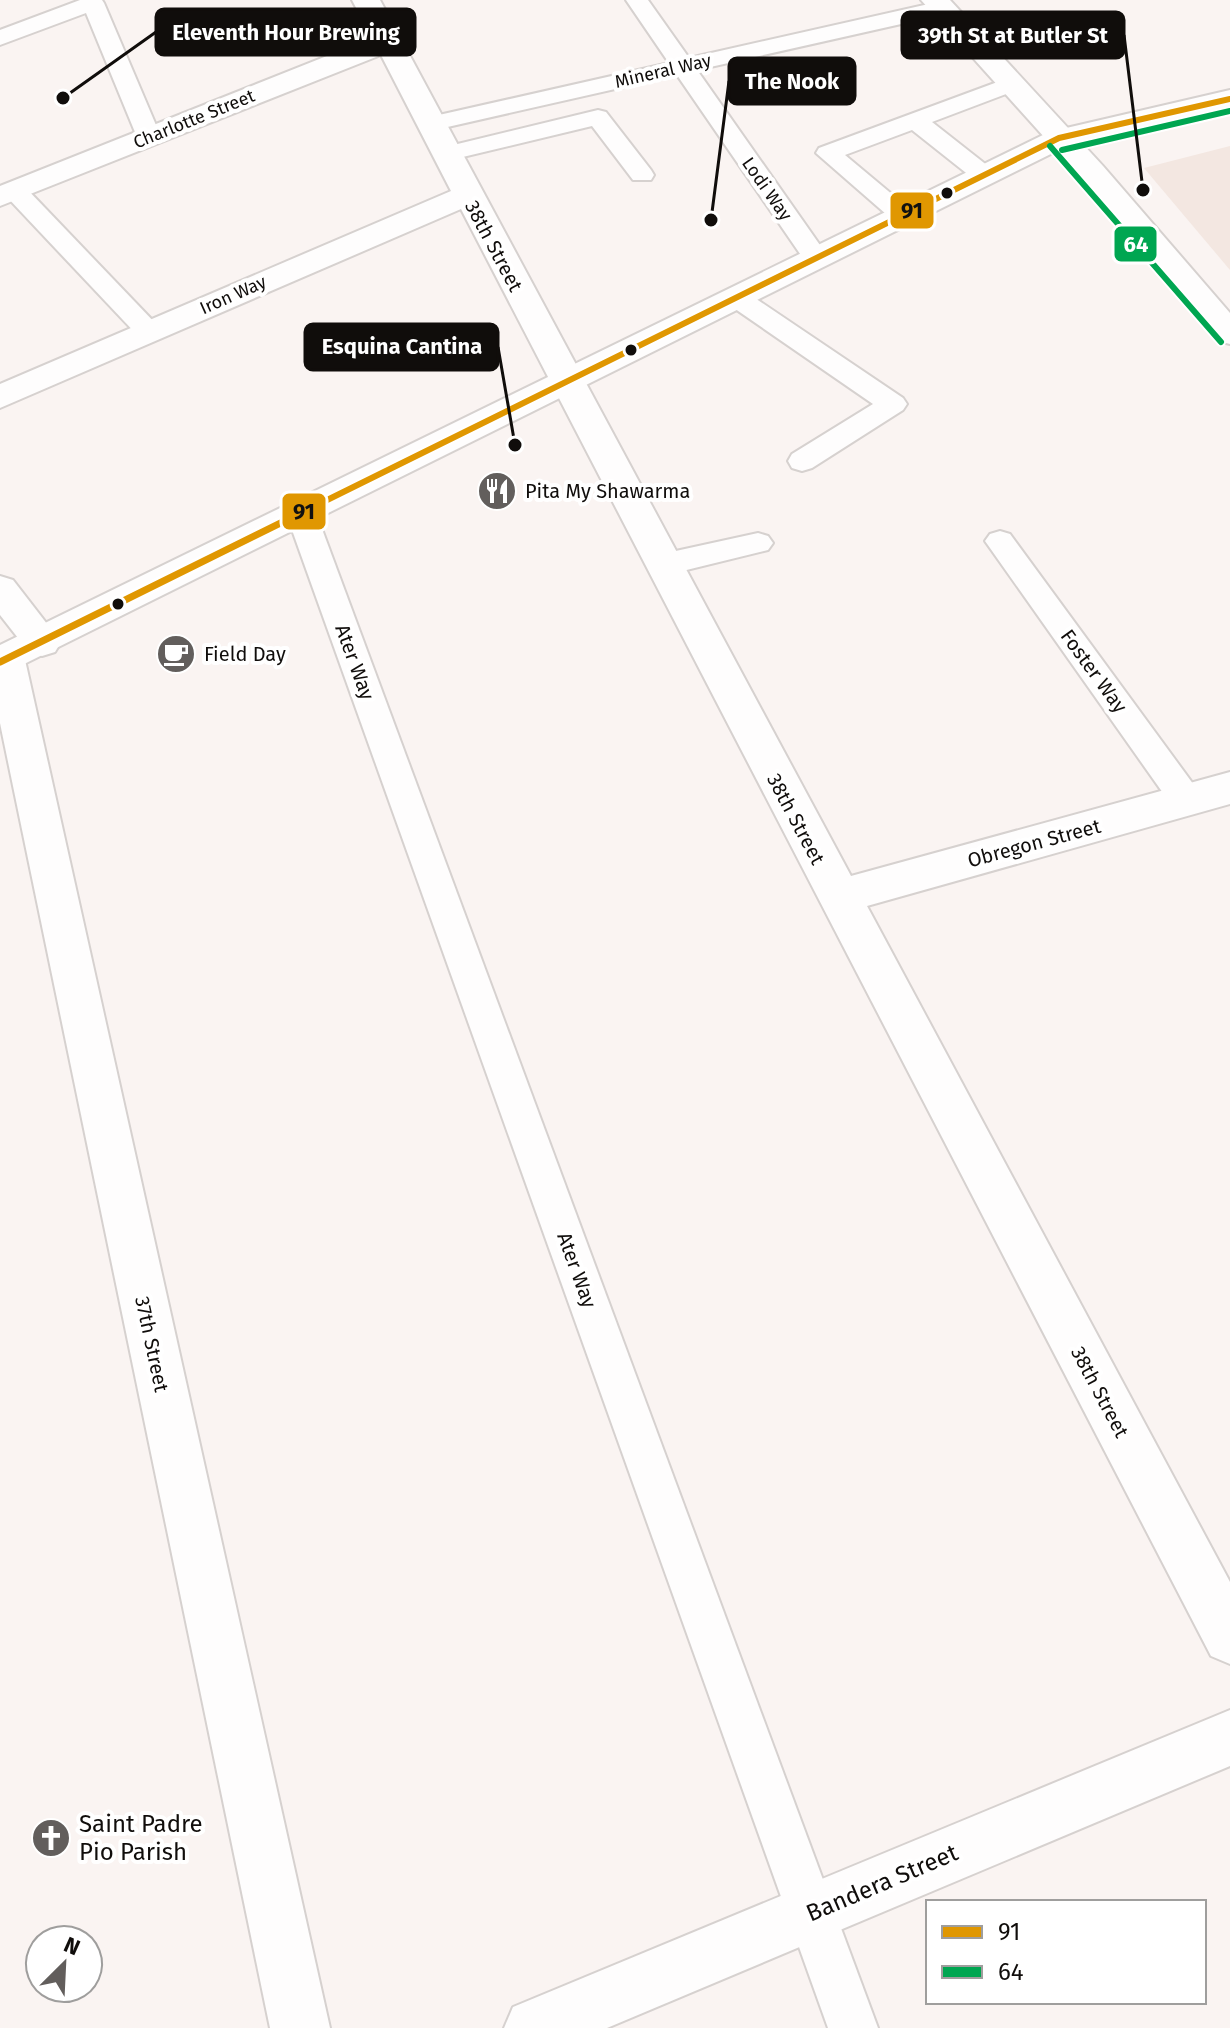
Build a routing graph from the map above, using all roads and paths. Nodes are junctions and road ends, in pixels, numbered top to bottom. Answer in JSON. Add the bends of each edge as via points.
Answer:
{"nodes":[{"id":1,"x":366,"y":0,"type":"edge"},
{"id":2,"x":637,"y":0,"type":"edge"},
{"id":3,"x":94,"y":1,"type":"edge"},
{"id":4,"x":939,"y":4,"type":"edge"},
{"id":5,"x":0,"y":38,"type":"edge"},
{"id":6,"x":388,"y":42,"type":"junction"},
{"id":7,"x":681,"y":66,"type":"junction"},
{"id":8,"x":1011,"y":84,"type":"junction"},
{"id":9,"x":1230,"y":99,"type":"edge"},
{"id":10,"x":914,"y":120,"type":"junction"},
{"id":11,"x":430,"y":124,"type":"junction"},
{"id":12,"x":149,"y":137,"type":"junction"},
{"id":13,"x":1059,"y":138,"type":"junction"},
{"id":14,"x":446,"y":154,"type":"junction"},
{"id":15,"x":642,"y":175,"type":"dead end"},
{"id":16,"x":984,"y":175,"type":"junction"},
{"id":17,"x":7,"y":194,"type":"edge"},
{"id":18,"x":467,"y":195,"type":"junction"},
{"id":19,"x":903,"y":216,"type":"junction"},
{"id":20,"x":816,"y":258,"type":"junction"},
{"id":21,"x":737,"y":298,"type":"junction"},
{"id":22,"x":149,"y":332,"type":"junction"},
{"id":23,"x":1230,"y":334,"type":"edge"},
{"id":24,"x":566,"y":382,"type":"junction"},
{"id":25,"x":0,"y":397,"type":"edge"},
{"id":26,"x":802,"y":461,"type":"dead end"},
{"id":27,"x":301,"y":513,"type":"junction"},
{"id":28,"x":1000,"y":541,"type":"dead end"},
{"id":29,"x":758,"y":543,"type":"dead end"},
{"id":30,"x":662,"y":565,"type":"junction"},
{"id":31,"x":0,"y":589,"type":"edge"},
{"id":32,"x":16,"y":655,"type":"edge"},
{"id":33,"x":1230,"y":788,"type":"edge"},
{"id":34,"x":1187,"y":801,"type":"junction"},
{"id":35,"x":837,"y":897,"type":"junction"},
{"id":36,"x":1230,"y":1637,"type":"edge"},
{"id":37,"x":1230,"y":1738,"type":"edge"},
{"id":38,"x":811,"y":1912,"type":"junction"},
{"id":39,"x":300,"y":2028,"type":"edge"},
{"id":40,"x":534,"y":2028,"type":"edge"},
{"id":41,"x":853,"y":2028,"type":"edge"}],
"edges":[{"from":1,"to":6,"type":"street","name":"38th Street"},
{"from":2,"to":7,"type":"lane","name":"Lodi Way"},
{"from":3,"to":5,"type":"lane"},
{"from":3,"to":12,"type":"lane"},
{"from":4,"to":7,"type":"lane","name":"Mineral Way"},
{"from":4,"to":8,"type":"street"},
{"from":6,"to":11,"type":"street","name":"38th Street"},
{"from":6,"to":12,"type":"street","name":"Charlotte Street"},
{"from":7,"to":11,"type":"lane","name":"Mineral Way"},
{"from":7,"to":20,"type":"lane","name":"Lodi Way"},
{"from":8,"to":10,"type":"lane"},
{"from":8,"to":13,"type":"street"},
{"from":9,"to":13,"type":"street"},
{"from":10,"to":16,"type":"lane"},
{"from":10,"to":19,"type":"lane","via":[[828,153]]},
{"from":11,"to":14,"type":"street","name":"38th Street"},
{"from":12,"to":17,"type":"street","name":"Charlotte Street"},
{"from":13,"to":16,"type":"street"},
{"from":13,"to":23,"type":"street"},
{"from":14,"to":15,"type":"lane","via":[[598,117]]},
{"from":14,"to":18,"type":"street","name":"38th Street"},
{"from":16,"to":19,"type":"street"},
{"from":17,"to":22,"type":"lane"},
{"from":18,"to":22,"type":"street","name":"Iron Way"},
{"from":18,"to":24,"type":"street","name":"38th Street"},
{"from":19,"to":20,"type":"street"},
{"from":20,"to":21,"type":"street"},
{"from":21,"to":24,"type":"street"},
{"from":21,"to":26,"type":"lane","via":[[893,404]]},
{"from":22,"to":25,"type":"street","name":"Iron Way"},
{"from":24,"to":27,"type":"street"},
{"from":24,"to":30,"type":"street","name":"38th Street"},
{"from":27,"to":32,"type":"street"},
{"from":27,"to":38,"type":"lane","name":"Ater Way"},
{"from":28,"to":34,"type":"lane","name":"Foster Way"},
{"from":29,"to":30,"type":"lane"},
{"from":30,"to":35,"type":"street","name":"38th Street"},
{"from":31,"to":32,"type":"street","name":"37th Street"},
{"from":32,"to":39,"type":"street","name":"37th Street"},
{"from":33,"to":34,"type":"street","name":"Obregon Street"},
{"from":34,"to":35,"type":"street","name":"Obregon Street"},
{"from":35,"to":36,"type":"street","name":"38th Street"},
{"from":37,"to":38,"type":"street","name":"Bandera Street"},
{"from":38,"to":40,"type":"street","name":"Bandera Street"},
{"from":38,"to":41,"type":"lane","name":"Ater Way"}]}
